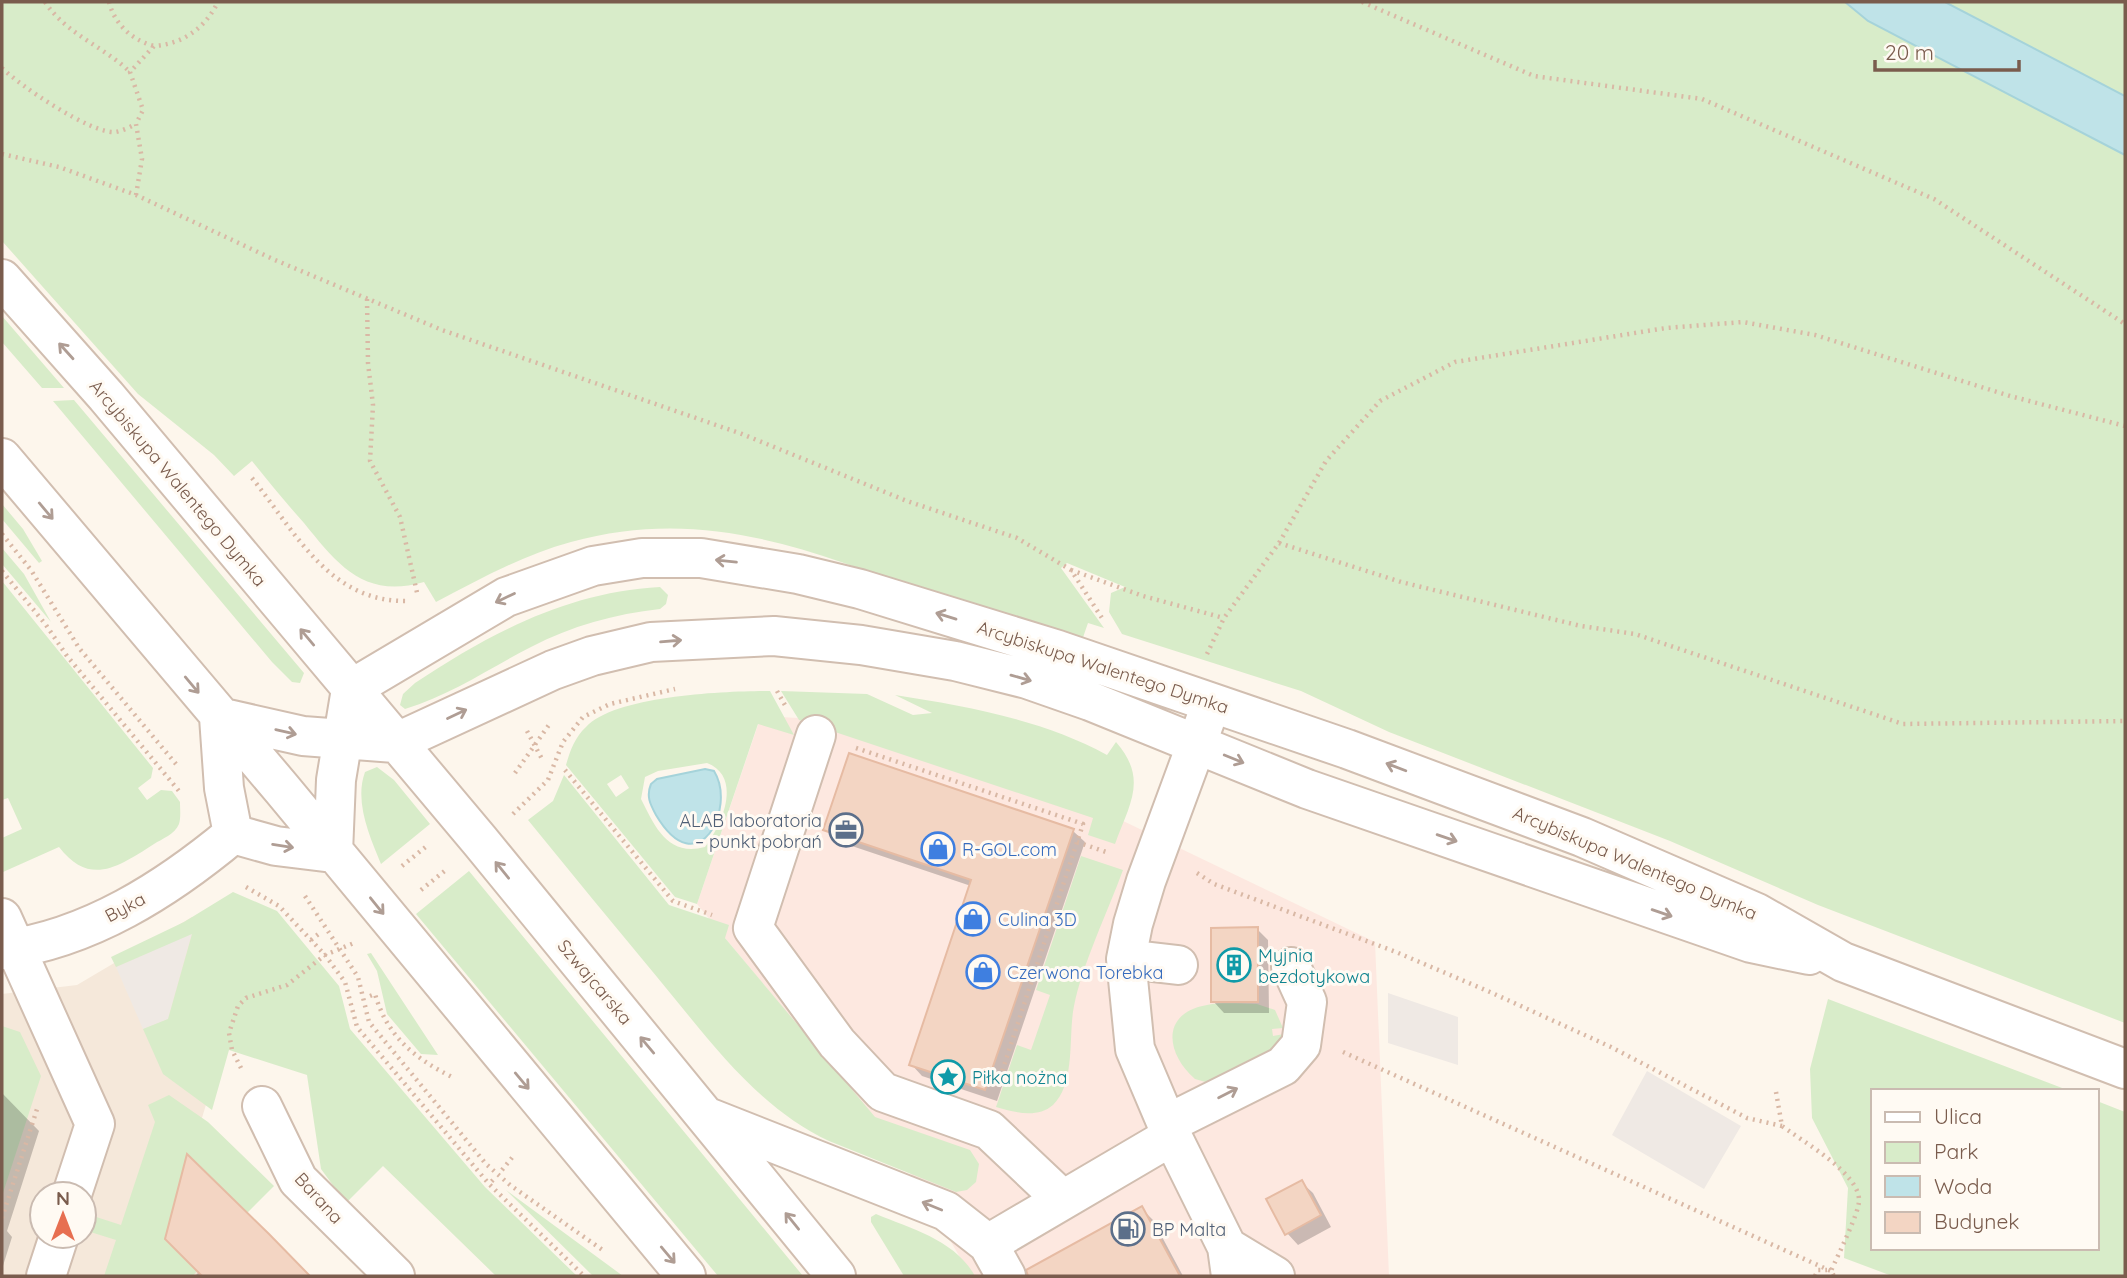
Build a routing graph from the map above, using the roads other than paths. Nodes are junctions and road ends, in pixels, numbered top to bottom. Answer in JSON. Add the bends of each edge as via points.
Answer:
{"nodes":[{"id":1,"x":2,"y":279,"type":"edge"},
{"id":2,"x":2,"y":458,"type":"edge"},
{"id":3,"x":351,"y":689,"type":"junction"},
{"id":4,"x":1212,"y":702,"type":"junction"},
{"id":5,"x":219,"y":717,"type":"junction"},
{"id":6,"x":816,"y":735,"type":"road end"},
{"id":7,"x":343,"y":739,"type":"junction"},
{"id":8,"x":395,"y":743,"type":"junction"},
{"id":9,"x":1196,"y":743,"type":"junction"},
{"id":10,"x":233,"y":834,"type":"junction"},
{"id":11,"x":333,"y":853,"type":"junction"},
{"id":12,"x":7,"y":939,"type":"edge"},
{"id":13,"x":1126,"y":959,"type":"junction"},
{"id":14,"x":1843,"y":962,"type":"junction"},
{"id":15,"x":1178,"y":965,"type":"dead end"},
{"id":16,"x":1291,"y":967,"type":"dead end"},
{"id":17,"x":2125,"y":1069,"type":"edge"},
{"id":18,"x":262,"y":1105,"type":"road end"},
{"id":19,"x":708,"y":1118,"type":"junction"},
{"id":20,"x":1170,"y":1130,"type":"junction"},
{"id":21,"x":77,"y":1180,"type":"edge"},
{"id":22,"x":1063,"y":1200,"type":"junction"},
{"id":23,"x":54,"y":1250,"type":"edge"},
{"id":24,"x":997,"y":1260,"type":"edge"},
{"id":25,"x":1229,"y":1262,"type":"edge"},
{"id":26,"x":46,"y":1276,"type":"edge"},
{"id":27,"x":395,"y":1276,"type":"edge"},
{"id":28,"x":686,"y":1276,"type":"edge"},
{"id":29,"x":836,"y":1276,"type":"edge"},
{"id":30,"x":1275,"y":1276,"type":"edge"}],
"edges":[{"from":3,"to":1,"type":"street","name":"Arcybiskupa Walentego Dymka","one_way":true},
{"from":2,"to":5,"type":"street","one_way":true},
{"from":4,"to":3,"type":"street","name":"Arcybiskupa Walentego Dymka","one_way":true,"via":[[860,589],[751,564],[701,558],[642,558],[549,579],[475,614]]},
{"from":3,"to":7,"type":"street"},
{"from":3,"to":8,"type":"street","name":"Szwajcarska"},
{"from":4,"to":9,"type":"street"},
{"from":14,"to":4,"type":"street","name":"Arcybiskupa Walentego Dymka","one_way":true,"via":[[1757,913],[1582,837]]},
{"from":5,"to":7,"type":"street","name":"Arcybiskupa Walentego Dymka","one_way":true,"via":[[303,736]]},
{"from":5,"to":10,"type":"street"},
{"from":5,"to":11,"type":"street"},
{"from":6,"to":22,"type":"street","via":[[753,928],[838,1043],[883,1092],[984,1128]]},
{"from":7,"to":8,"type":"street","name":"Arcybiskupa Walentego Dymka"},
{"from":7,"to":11,"type":"street"},
{"from":8,"to":9,"type":"street","name":"Arcybiskupa Walentego Dymka","one_way":true,"via":[[592,656],[651,642],[774,636],[955,661],[1039,684]]},
{"from":19,"to":8,"type":"street","name":"Szwajcarska","one_way":true},
{"from":9,"to":13,"type":"street","via":[[1143,892]]},
{"from":9,"to":14,"type":"street","name":"Arcybiskupa Walentego Dymka","one_way":true,"via":[[1317,793],[1751,943]]},
{"from":10,"to":11,"type":"street","one_way":true,"via":[[276,846]]},
{"from":10,"to":12,"type":"street","name":"Byka","via":[[197,865],[118,912],[62,936]]},
{"from":11,"to":28,"type":"street","one_way":true},
{"from":12,"to":21,"type":"street","via":[[95,1124]]},
{"from":13,"to":15,"type":"street"},
{"from":13,"to":20,"type":"street","via":[[1135,1049]]},
{"from":14,"to":17,"type":"street","name":"Arcybiskupa Walentego Dymka"},
{"from":20,"to":16,"type":"street","one_way":true,"via":[[1283,1066],[1301,1045],[1307,1002]]},
{"from":18,"to":27,"type":"street","name":"Barana","via":[[298,1180]]},
{"from":24,"to":19,"type":"street","one_way":true,"via":[[946,1211]]},
{"from":29,"to":19,"type":"street","name":"Szwajcarska","one_way":true},
{"from":20,"to":22,"type":"street"},
{"from":20,"to":25,"type":"street"},
{"from":22,"to":24,"type":"street"},
{"from":23,"to":26,"type":"street"},
{"from":25,"to":30,"type":"street"}]}
